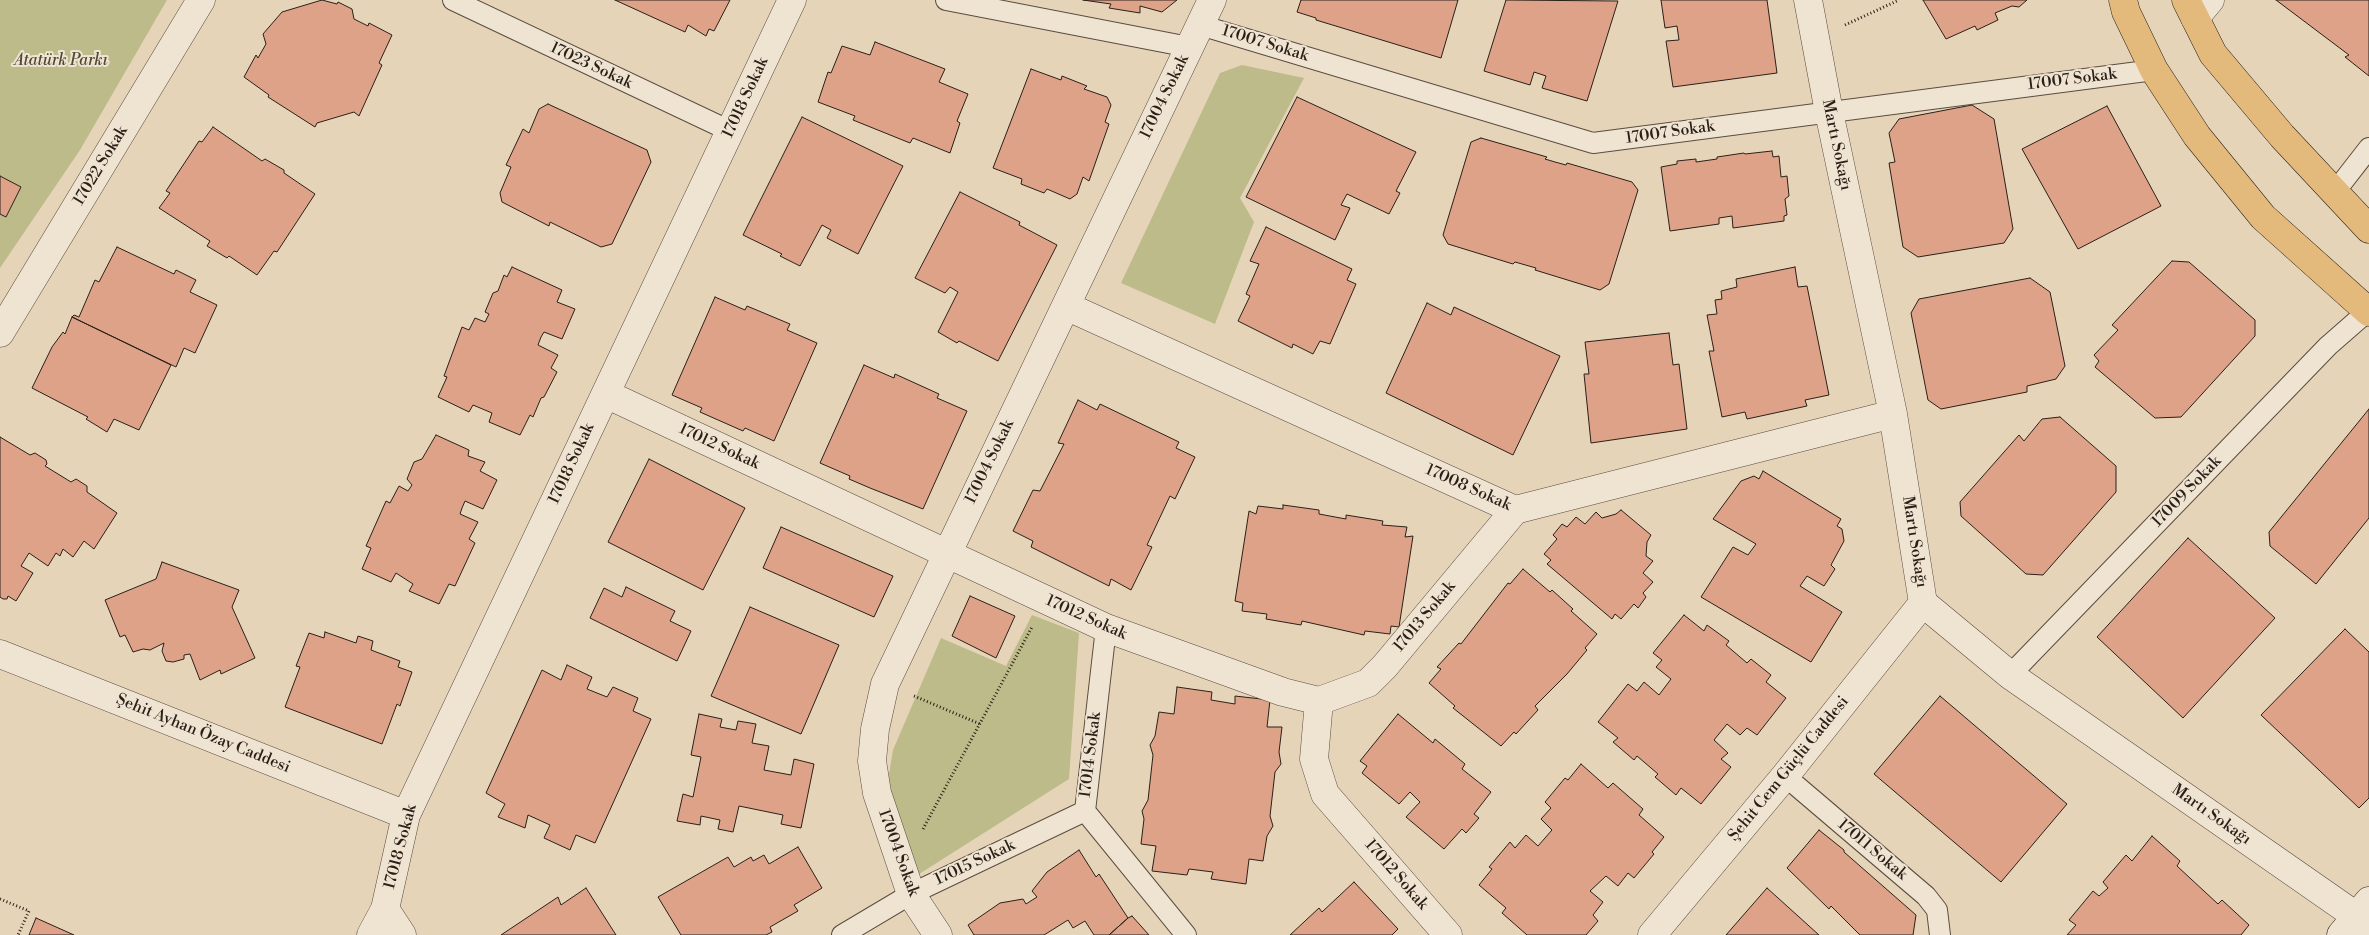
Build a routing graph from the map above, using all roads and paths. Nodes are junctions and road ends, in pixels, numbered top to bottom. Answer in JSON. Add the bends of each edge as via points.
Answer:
{"nodes":[{"id":1,"x":201,"y":0,"type":"edge"},
{"id":2,"x":452,"y":0,"type":"edge"},
{"id":3,"x":792,"y":0,"type":"edge"},
{"id":4,"x":946,"y":0,"type":"edge"},
{"id":5,"x":1212,"y":0,"type":"edge"},
{"id":6,"x":1808,"y":0,"type":"edge"},
{"id":7,"x":1899,"y":0,"type":"edge"},
{"id":8,"x":2123,"y":0,"type":"edge"},
{"id":9,"x":2197,"y":6,"type":"edge"},
{"id":10,"x":1194,"y":36,"type":"junction"},
{"id":11,"x":1816,"y":39,"type":"junction"},
{"id":12,"x":2154,"y":70,"type":"junction"},
{"id":13,"x":1829,"y":112,"type":"junction"},
{"id":14,"x":730,"y":131,"type":"junction"},
{"id":15,"x":2369,"y":148,"type":"edge"},
{"id":16,"x":2334,"y":193,"type":"junction"},
{"id":17,"x":2369,"y":229,"type":"edge"},
{"id":18,"x":1066,"y":306,"type":"junction"},
{"id":19,"x":2368,"y":312,"type":"edge"},
{"id":20,"x":0,"y":333,"type":"edge"},
{"id":21,"x":606,"y":394,"type":"junction"},
{"id":22,"x":1893,"y":414,"type":"junction"},
{"id":23,"x":1515,"y":510,"type":"junction"},
{"id":24,"x":946,"y":554,"type":"junction"},
{"id":25,"x":1046,"y":600,"type":"junction"},
{"id":26,"x":1924,"y":603,"type":"junction"},
{"id":27,"x":1106,"y":628,"type":"junction"},
{"id":28,"x":0,"y":654,"type":"edge"},
{"id":29,"x":2010,"y":675,"type":"junction"},
{"id":30,"x":885,"y":684,"type":"junction"},
{"id":31,"x":1319,"y":701,"type":"junction"},
{"id":32,"x":980,"y":724,"type":"junction"},
{"id":33,"x":1785,"y":776,"type":"junction"},
{"id":34,"x":1085,"y":811,"type":"junction"},
{"id":35,"x":406,"y":815,"type":"junction"},
{"id":36,"x":902,"y":868,"type":"junction"},
{"id":37,"x":911,"y":894,"type":"junction"},
{"id":38,"x":0,"y":899,"type":"edge"},
{"id":39,"x":385,"y":909,"type":"junction"},
{"id":40,"x":2359,"y":919,"type":"edge"},
{"id":41,"x":18,"y":935,"type":"edge"},
{"id":42,"x":371,"y":935,"type":"edge"},
{"id":43,"x":402,"y":935,"type":"edge"},
{"id":44,"x":842,"y":935,"type":"edge"},
{"id":45,"x":938,"y":935,"type":"edge"},
{"id":46,"x":1186,"y":935,"type":"edge"},
{"id":47,"x":1448,"y":935,"type":"edge"},
{"id":48,"x":1652,"y":935,"type":"edge"},
{"id":49,"x":1940,"y":935,"type":"edge"}],
"edges":[{"from":1,"to":20,"type":"street","name":"17022 Sokak"},
{"from":2,"to":14,"type":"lane","name":"17023 Sokak"},
{"from":3,"to":14,"type":"street","name":"17018 Sokak"},
{"from":4,"to":10,"type":"lane","name":"17007 Sokak"},
{"from":5,"to":10,"type":"street","name":"17004 Sokak"},
{"from":6,"to":11,"type":"street","name":"Martı Sokağı"},
{"from":7,"to":11,"type":"path"},
{"from":8,"to":12,"type":"main road"},
{"from":9,"to":16,"type":"main road","via":[[2213,54]]},
{"from":10,"to":13,"type":"lane","name":"17007 Sokak","via":[[1593,143]]},
{"from":10,"to":18,"type":"street","name":"17004 Sokak"},
{"from":11,"to":13,"type":"street","name":"Martı Sokağı"},
{"from":12,"to":13,"type":"lane","name":"17007 Sokak"},
{"from":12,"to":19,"type":"main road","via":[[2197,136],[2263,217]]},
{"from":13,"to":22,"type":"street","name":"Martı Sokağı"},
{"from":14,"to":21,"type":"street","name":"17018 Sokak"},
{"from":15,"to":16,"type":"lane"},
{"from":16,"to":17,"type":"main road"},
{"from":18,"to":23,"type":"street","name":"17008 Sokak"},
{"from":18,"to":24,"type":"street","name":"17004 Sokak"},
{"from":19,"to":29,"type":"lane","name":"17009 Sokak","via":[[2328,346]]},
{"from":21,"to":24,"type":"street","name":"17012 Sokak"},
{"from":21,"to":35,"type":"street","name":"17018 Sokak"},
{"from":22,"to":23,"type":"street","name":"17008 Sokak"},
{"from":22,"to":26,"type":"street","name":"Martı Sokağı"},
{"from":23,"to":31,"type":"street","name":"17013 Sokak","via":[[1368,683]]},
{"from":24,"to":25,"type":"street","name":"17012 Sokak"},
{"from":24,"to":30,"type":"street","name":"17004 Sokak"},
{"from":25,"to":27,"type":"street","name":"17012 Sokak"},
{"from":25,"to":32,"type":"path"},
{"from":26,"to":29,"type":"street","name":"Martı Sokağı"},
{"from":26,"to":33,"type":"street","name":"Şehit Cem Güçlü Caddesi"},
{"from":27,"to":31,"type":"street","name":"17012 Sokak","via":[[1283,692]]},
{"from":27,"to":34,"type":"lane","name":"17014 Sokak"},
{"from":28,"to":35,"type":"street","name":"Şehit Ayhan Özay Caddesi"},
{"from":29,"to":40,"type":"street","name":"Martı Sokağı"},
{"from":30,"to":32,"type":"path"},
{"from":30,"to":36,"type":"street","name":"17004 Sokak","via":[[872,761],[877,793]]},
{"from":31,"to":47,"type":"street","name":"17012 Sokak","via":[[1314,759],[1325,794]]},
{"from":32,"to":36,"type":"path"},
{"from":33,"to":48,"type":"street","name":"Şehit Cem Güçlü Caddesi"},
{"from":33,"to":49,"type":"lane","name":"17011 Sokak","via":[[1926,896],[1937,910]]},
{"from":34,"to":37,"type":"lane","name":"17015 Sokak"},
{"from":34,"to":46,"type":"lane","name":"17014 Sokak"},
{"from":35,"to":39,"type":"street","name":"17018 Sokak"},
{"from":36,"to":37,"type":"street","name":"17004 Sokak"},
{"from":37,"to":44,"type":"lane","name":"17015 Sokak"},
{"from":37,"to":45,"type":"street","name":"17004 Sokak"},
{"from":38,"to":41,"type":"path","via":[[29,911]]},
{"from":39,"to":42,"type":"street","name":"17018 Sokak"},
{"from":39,"to":43,"type":"street"}]}
